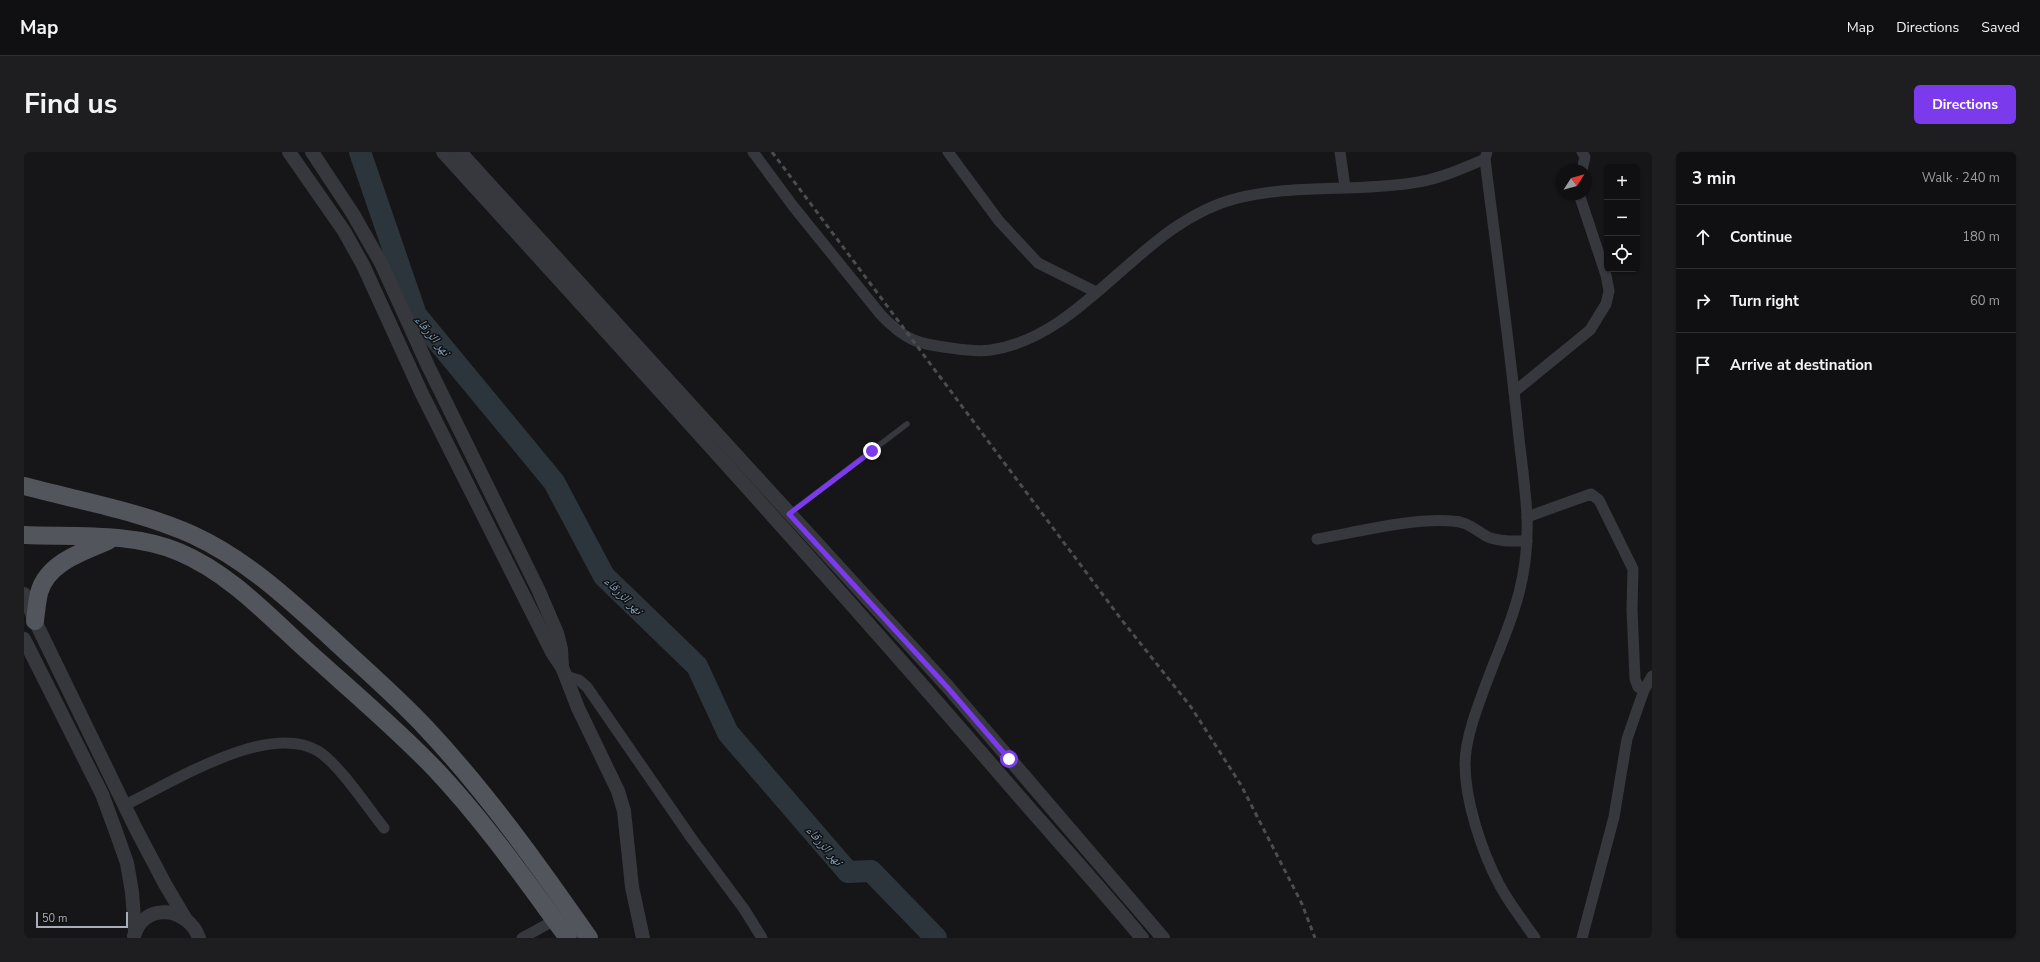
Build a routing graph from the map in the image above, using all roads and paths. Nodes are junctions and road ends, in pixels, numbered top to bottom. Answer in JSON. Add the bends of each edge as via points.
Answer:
{"nodes":[{"id":1,"x":289,"y":152,"type":"edge"},
{"id":2,"x":443,"y":152,"type":"edge"},
{"id":3,"x":460,"y":152,"type":"edge"},
{"id":4,"x":753,"y":152,"type":"edge"},
{"id":5,"x":948,"y":152,"type":"edge"},
{"id":6,"x":1340,"y":152,"type":"edge"},
{"id":7,"x":1582,"y":152,"type":"edge"},
{"id":8,"x":313,"y":153,"type":"edge"},
{"id":9,"x":1486,"y":156,"type":"edge"},
{"id":10,"x":1583,"y":164,"type":"edge"},
{"id":11,"x":300,"y":167,"type":"junction"},
{"id":12,"x":1346,"y":187,"type":"junction"},
{"id":13,"x":1581,"y":200,"type":"edge"},
{"id":14,"x":1096,"y":292,"type":"junction"},
{"id":15,"x":1514,"y":392,"type":"junction"},
{"id":16,"x":907,"y":424,"type":"dead end"},
{"id":17,"x":24,"y":486,"type":"edge"},
{"id":18,"x":1527,"y":517,"type":"junction"},
{"id":19,"x":784,"y":518,"type":"junction"},
{"id":20,"x":24,"y":535,"type":"edge"},
{"id":21,"x":115,"y":538,"type":"junction"},
{"id":22,"x":1316,"y":539,"type":"dead end"},
{"id":23,"x":1527,"y":541,"type":"junction"},
{"id":24,"x":24,"y":594,"type":"edge"},
{"id":25,"x":35,"y":621,"type":"junction"},
{"id":26,"x":24,"y":639,"type":"edge"},
{"id":27,"x":563,"y":671,"type":"junction"},
{"id":28,"x":1652,"y":676,"type":"edge"},
{"id":29,"x":948,"y":688,"type":"junction"},
{"id":30,"x":1644,"y":690,"type":"junction"},
{"id":31,"x":936,"y":699,"type":"junction"},
{"id":32,"x":126,"y":805,"type":"junction"},
{"id":33,"x":384,"y":828,"type":"dead end"},
{"id":34,"x":185,"y":918,"type":"junction"},
{"id":35,"x":555,"y":920,"type":"junction"},
{"id":36,"x":134,"y":935,"type":"edge"},
{"id":37,"x":199,"y":938,"type":"edge"},
{"id":38,"x":522,"y":938,"type":"edge"},
{"id":39,"x":568,"y":938,"type":"edge"},
{"id":40,"x":589,"y":938,"type":"edge"},
{"id":41,"x":643,"y":938,"type":"edge"},
{"id":42,"x":762,"y":938,"type":"edge"},
{"id":43,"x":1142,"y":938,"type":"edge"},
{"id":44,"x":1164,"y":938,"type":"edge"},
{"id":45,"x":1535,"y":938,"type":"edge"},
{"id":46,"x":1582,"y":938,"type":"edge"}],
"edges":[{"from":1,"to":11,"type":"street"},
{"from":2,"to":19,"type":"street","via":[[632,358]]},
{"from":3,"to":19,"type":"street","via":[[753,472]]},
{"from":4,"to":14,"type":"street","via":[[881,315],[897,331],[914,341],[970,350],[989,351],[1009,347],[1058,323]]},
{"from":5,"to":14,"type":"street","via":[[999,221],[1038,263]]},
{"from":6,"to":12,"type":"street"},
{"from":7,"to":10,"type":"street","via":[[1585,157]]},
{"from":8,"to":11,"type":"street"},
{"from":8,"to":27,"type":"street","via":[[366,234],[381,263],[429,368],[538,589],[557,633]]},
{"from":9,"to":12,"type":"street","via":[[1452,172],[1413,183]]},
{"from":9,"to":15,"type":"street"},
{"from":11,"to":27,"type":"street","via":[[344,231],[363,265],[422,394]]},
{"from":12,"to":14,"type":"street","via":[[1239,198],[1210,207],[1164,234]]},
{"from":13,"to":15,"type":"street","via":[[1606,275],[1609,291],[1606,304],[1590,330]]},
{"from":15,"to":18,"type":"street"},
{"from":16,"to":19,"type":"lane"},
{"from":17,"to":40,"type":"main road","via":[[157,521],[217,547],[256,572],[363,667],[426,728],[524,845]]},
{"from":18,"to":23,"type":"street"},
{"from":18,"to":30,"type":"street","via":[[1591,494],[1599,500],[1634,569],[1632,609],[1635,679],[1638,687]]},
{"from":19,"to":29,"type":"street"},
{"from":19,"to":31,"type":"street"},
{"from":20,"to":21,"type":"main road"},
{"from":21,"to":25,"type":"main road","via":[[75,555],[60,564],[49,575],[40,592]]},
{"from":21,"to":35,"type":"main road","via":[[151,542],[179,552],[210,568],[241,591],[436,770],[480,820]]},
{"from":22,"to":23,"type":"street","via":[[1407,524],[1453,520],[1467,523],[1488,537],[1502,541]]},
{"from":23,"to":45,"type":"street","via":[[1525,572],[1519,597],[1482,696],[1468,740],[1465,763],[1468,793],[1485,851],[1499,884]]},
{"from":24,"to":25,"type":"street"},
{"from":25,"to":32,"type":"street"},
{"from":26,"to":36,"type":"street","via":[[102,794],[128,871]]},
{"from":27,"to":41,"type":"street","via":[[618,791],[624,811],[632,887]]},
{"from":27,"to":42,"type":"street","via":[[587,687]]},
{"from":28,"to":30,"type":"street"},
{"from":29,"to":31,"type":"street"},
{"from":29,"to":44,"type":"street"},
{"from":30,"to":46,"type":"street","via":[[1627,739],[1614,817]]},
{"from":31,"to":43,"type":"street"},
{"from":32,"to":33,"type":"street","via":[[243,749],[265,744],[288,743],[304,745],[319,752],[335,766]]},
{"from":32,"to":34,"type":"street"},
{"from":34,"to":36,"type":"street","via":[[176,914],[157,913],[148,917]]},
{"from":34,"to":37,"type":"street","via":[[191,923]]},
{"from":35,"to":38,"type":"street"},
{"from":35,"to":39,"type":"main road"}]}
